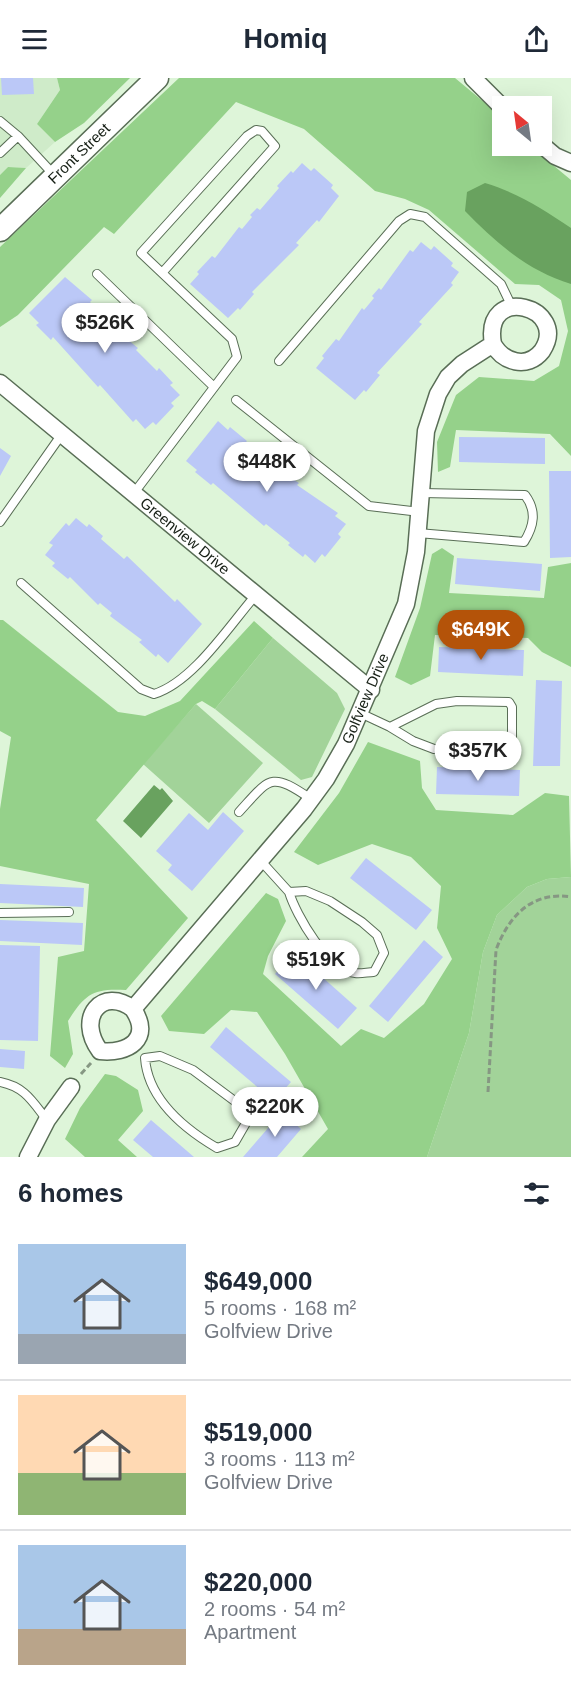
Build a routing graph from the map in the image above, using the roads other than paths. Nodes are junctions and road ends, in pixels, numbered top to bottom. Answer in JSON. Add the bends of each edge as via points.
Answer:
{"nodes":[{"id":1,"x":157,"y":78,"type":"edge"},
{"id":2,"x":473,"y":78,"type":"edge"},
{"id":3,"x":492,"y":97,"type":"edge"},
{"id":4,"x":0,"y":121,"type":"edge"},
{"id":5,"x":18,"y":136,"type":"junction"},
{"id":6,"x":0,"y":153,"type":"edge"},
{"id":7,"x":552,"y":153,"type":"edge"},
{"id":8,"x":571,"y":163,"type":"edge"},
{"id":9,"x":55,"y":177,"type":"junction"},
{"id":10,"x":0,"y":230,"type":"edge"},
{"id":11,"x":162,"y":273,"type":"junction"},
{"id":12,"x":97,"y":274,"type":"dead end"},
{"id":13,"x":512,"y":307,"type":"junction"},
{"id":14,"x":493,"y":344,"type":"junction"},
{"id":15,"x":279,"y":361,"type":"dead end"},
{"id":16,"x":0,"y":383,"type":"edge"},
{"id":17,"x":214,"y":387,"type":"junction"},
{"id":18,"x":236,"y":400,"type":"dead end"},
{"id":19,"x":62,"y":434,"type":"junction"},
{"id":20,"x":422,"y":493,"type":"junction"},
{"id":21,"x":134,"y":494,"type":"junction"},
{"id":22,"x":421,"y":512,"type":"junction"},
{"id":23,"x":0,"y":522,"type":"edge"},
{"id":24,"x":418,"y":533,"type":"junction"},
{"id":25,"x":21,"y":583,"type":"dead end"},
{"id":26,"x":255,"y":596,"type":"junction"},
{"id":27,"x":371,"y":690,"type":"junction"},
{"id":28,"x":360,"y":713,"type":"junction"},
{"id":29,"x":390,"y":727,"type":"junction"},
{"id":30,"x":311,"y":799,"type":"junction"},
{"id":31,"x":239,"y":812,"type":"dead end"},
{"id":32,"x":260,"y":860,"type":"junction"},
{"id":33,"x":289,"y":892,"type":"junction"},
{"id":34,"x":69,"y":912,"type":"dead end"},
{"id":35,"x":0,"y":913,"type":"edge"},
{"id":36,"x":133,"y":1009,"type":"junction"},
{"id":37,"x":131,"y":1046,"type":"junction"},
{"id":38,"x":145,"y":1058,"type":"junction"},
{"id":39,"x":0,"y":1082,"type":"edge"},
{"id":40,"x":71,"y":1087,"type":"road end"},
{"id":41,"x":48,"y":1120,"type":"junction"},
{"id":42,"x":27,"y":1157,"type":"edge"}],
"edges":[{"from":1,"to":9,"type":"main road","name":"Front Street"},
{"from":2,"to":3,"type":"street"},
{"from":4,"to":5,"type":"lane"},
{"from":5,"to":6,"type":"lane"},
{"from":5,"to":9,"type":"lane"},
{"from":7,"to":8,"type":"street"},
{"from":9,"to":10,"type":"main road","name":"Front Street"},
{"from":11,"to":11,"type":"lane","via":[[141,253],[247,136],[256,129],[262,131],[275,146]]},
{"from":11,"to":17,"type":"lane","via":[[232,339],[237,357]]},
{"from":12,"to":17,"type":"lane"},
{"from":13,"to":14,"type":"street","via":[[497,317],[491,334]]},
{"from":13,"to":14,"type":"street","via":[[522,306],[539,313],[548,329],[544,347],[531,360],[513,361]]},
{"from":13,"to":15,"type":"lane","via":[[501,284],[425,217],[410,214],[399,220]]},
{"from":14,"to":20,"type":"street","name":"Golfview Drive","via":[[462,364],[438,394],[426,431]]},
{"from":16,"to":19,"type":"street","name":"Greenview Drive"},
{"from":17,"to":21,"type":"lane"},
{"from":18,"to":22,"type":"lane","via":[[369,506]]},
{"from":19,"to":21,"type":"street","name":"Greenview Drive"},
{"from":19,"to":23,"type":"lane"},
{"from":20,"to":22,"type":"street","name":"Golfview Drive"},
{"from":20,"to":24,"type":"lane","via":[[525,495],[533,506],[533,528],[524,542]]},
{"from":21,"to":26,"type":"street","name":"Greenview Drive"},
{"from":22,"to":24,"type":"street","name":"Golfview Drive"},
{"from":24,"to":27,"type":"street","name":"Golfview Drive","via":[[406,604]]},
{"from":25,"to":26,"type":"lane","via":[[141,689],[154,694],[177,684]]},
{"from":26,"to":27,"type":"street","name":"Greenview Drive"},
{"from":27,"to":28,"type":"street","name":"Golfview Drive"},
{"from":28,"to":29,"type":"lane"},
{"from":28,"to":30,"type":"street","name":"Golfview Drive","via":[[331,770]]},
{"from":29,"to":29,"type":"lane","via":[[434,748],[493,748],[512,739],[512,706],[509,702],[477,701],[436,704]]},
{"from":30,"to":31,"type":"lane","via":[[278,781],[264,785]]},
{"from":30,"to":32,"type":"street","name":"Golfview Drive"},
{"from":32,"to":33,"type":"lane"},
{"from":32,"to":36,"type":"street","name":"Golfview Drive"},
{"from":33,"to":33,"type":"lane","via":[[294,911],[309,934],[336,963],[353,974],[374,972],[384,953],[377,935],[330,901],[306,891]]},
{"from":34,"to":35,"type":"lane"},
{"from":36,"to":37,"type":"street","via":[[140,1032]]},
{"from":36,"to":37,"type":"street","via":[[118,1002],[102,1005],[91,1017],[90,1034],[100,1051],[116,1053]]},
{"from":37,"to":38,"type":"lane"},
{"from":38,"to":38,"type":"lane","via":[[147,1076],[171,1112],[217,1148],[235,1142],[246,1123],[240,1105],[176,1061],[160,1056]]},
{"from":39,"to":41,"type":"lane","via":[[16,1085]]},
{"from":40,"to":41,"type":"street"},
{"from":41,"to":42,"type":"street"}]}
